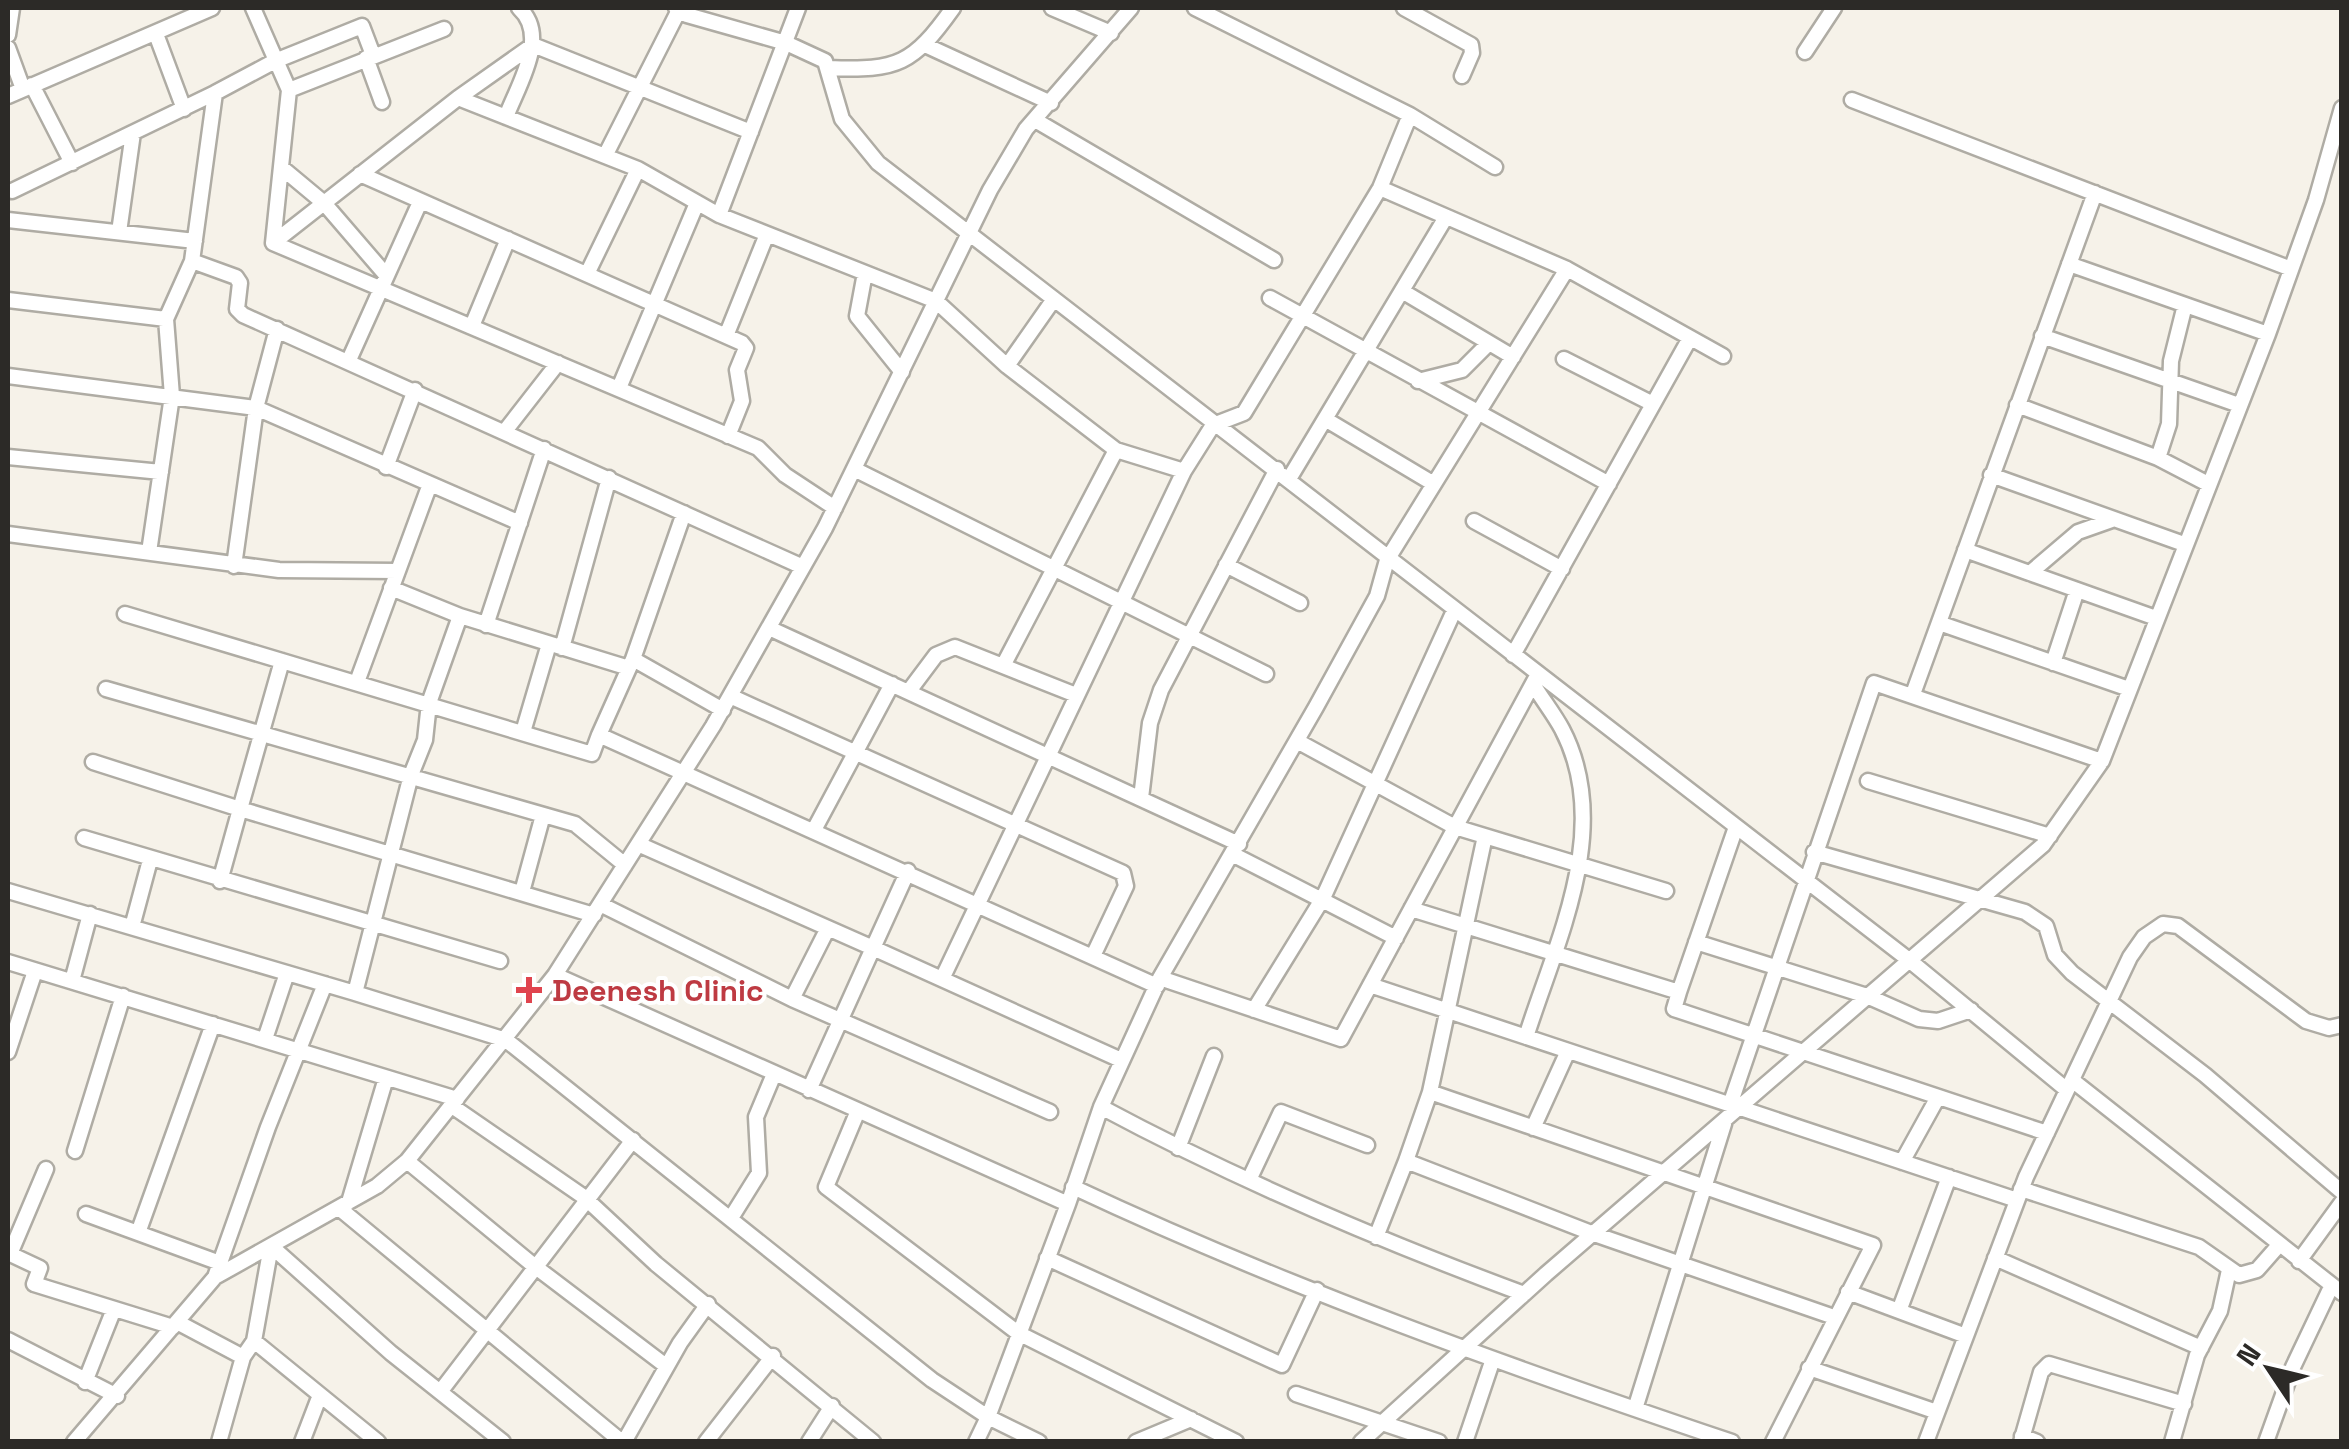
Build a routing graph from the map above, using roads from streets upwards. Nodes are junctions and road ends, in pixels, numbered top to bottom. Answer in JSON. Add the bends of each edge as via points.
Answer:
{"nodes":[{"id":1,"x":10,"y":8,"type":"edge"},
{"id":2,"x":212,"y":8,"type":"edge"},
{"id":3,"x":253,"y":8,"type":"edge"},
{"id":4,"x":678,"y":8,"type":"edge"},
{"id":5,"x":798,"y":8,"type":"edge"},
{"id":6,"x":1052,"y":8,"type":"edge"},
{"id":7,"x":1132,"y":8,"type":"edge"},
{"id":8,"x":1195,"y":8,"type":"edge"},
{"id":9,"x":1404,"y":8,"type":"edge"},
{"id":10,"x":1834,"y":8,"type":"edge"},
{"id":11,"x":527,"y":10,"type":"edge"},
{"id":12,"x":947,"y":10,"type":"edge"},
{"id":13,"x":444,"y":29,"type":"dead end"},
{"id":14,"x":1111,"y":33,"type":"junction"},
{"id":15,"x":156,"y":34,"type":"junction"},
{"id":16,"x":8,"y":35,"type":"edge"},
{"id":17,"x":786,"y":42,"type":"junction"},
{"id":18,"x":534,"y":45,"type":"junction"},
{"id":19,"x":924,"y":45,"type":"junction"},
{"id":20,"x":8,"y":48,"type":"edge"},
{"id":21,"x":1805,"y":52,"type":"dead end"},
{"id":22,"x":369,"y":56,"type":"junction"},
{"id":23,"x":275,"y":61,"type":"junction"},
{"id":24,"x":830,"y":68,"type":"junction"},
{"id":25,"x":1462,"y":76,"type":"dead end"},
{"id":26,"x":28,"y":87,"type":"junction"},
{"id":27,"x":641,"y":88,"type":"junction"},
{"id":28,"x":289,"y":90,"type":"junction"},
{"id":29,"x":215,"y":93,"type":"junction"},
{"id":30,"x":8,"y":96,"type":"edge"},
{"id":31,"x":458,"y":98,"type":"junction"},
{"id":32,"x":1852,"y":100,"type":"dead end"},
{"id":33,"x":382,"y":102,"type":"dead end"},
{"id":34,"x":1051,"y":103,"type":"junction"},
{"id":35,"x":2342,"y":108,"type":"edge"},
{"id":36,"x":184,"y":109,"type":"junction"},
{"id":37,"x":1410,"y":114,"type":"junction"},
{"id":38,"x":506,"y":117,"type":"junction"},
{"id":39,"x":1035,"y":120,"type":"junction"},
{"id":40,"x":752,"y":132,"type":"junction"},
{"id":41,"x":133,"y":134,"type":"junction"},
{"id":42,"x":606,"y":156,"type":"junction"},
{"id":43,"x":72,"y":164,"type":"junction"},
{"id":44,"x":1495,"y":167,"type":"dead end"},
{"id":45,"x":282,"y":168,"type":"junction"},
{"id":46,"x":638,"y":169,"type":"junction"},
{"id":47,"x":360,"y":174,"type":"junction"},
{"id":48,"x":1380,"y":188,"type":"junction"},
{"id":49,"x":10,"y":192,"type":"edge"},
{"id":50,"x":2095,"y":193,"type":"junction"},
{"id":51,"x":420,"y":202,"type":"junction"},
{"id":52,"x":324,"y":203,"type":"junction"},
{"id":53,"x":697,"y":203,"type":"junction"},
{"id":54,"x":719,"y":215,"type":"junction"},
{"id":55,"x":1446,"y":217,"type":"junction"},
{"id":56,"x":8,"y":222,"type":"edge"},
{"id":57,"x":970,"y":231,"type":"junction"},
{"id":58,"x":119,"y":232,"type":"junction"},
{"id":59,"x":767,"y":234,"type":"junction"},
{"id":60,"x":508,"y":240,"type":"junction"},
{"id":61,"x":194,"y":241,"type":"junction"},
{"id":62,"x":273,"y":242,"type":"junction"},
{"id":63,"x":1274,"y":260,"type":"dead end"},
{"id":64,"x":192,"y":261,"type":"junction"},
{"id":65,"x":2069,"y":264,"type":"junction"},
{"id":66,"x":1567,"y":269,"type":"junction"},
{"id":67,"x":2291,"y":269,"type":"junction"},
{"id":68,"x":865,"y":273,"type":"junction"},
{"id":69,"x":587,"y":274,"type":"junction"},
{"id":70,"x":383,"y":281,"type":"junction"},
{"id":71,"x":1402,"y":291,"type":"junction"},
{"id":72,"x":1054,"y":298,"type":"junction"},
{"id":73,"x":1270,"y":298,"type":"dead end"},
{"id":74,"x":8,"y":300,"type":"edge"},
{"id":75,"x":936,"y":301,"type":"junction"},
{"id":76,"x":657,"y":305,"type":"junction"},
{"id":77,"x":2185,"y":305,"type":"junction"},
{"id":78,"x":1302,"y":316,"type":"junction"},
{"id":79,"x":166,"y":319,"type":"junction"},
{"id":80,"x":472,"y":326,"type":"junction"},
{"id":81,"x":277,"y":329,"type":"junction"},
{"id":82,"x":2268,"y":334,"type":"junction"},
{"id":83,"x":726,"y":336,"type":"junction"},
{"id":84,"x":2042,"y":336,"type":"junction"},
{"id":85,"x":1690,"y":338,"type":"junction"},
{"id":86,"x":1489,"y":342,"type":"junction"},
{"id":87,"x":1365,"y":352,"type":"junction"},
{"id":88,"x":1513,"y":356,"type":"junction"},
{"id":89,"x":1722,"y":356,"type":"dead end"},
{"id":90,"x":1564,"y":358,"type":"dead end"},
{"id":91,"x":349,"y":360,"type":"junction"},
{"id":92,"x":558,"y":363,"type":"junction"},
{"id":93,"x":1008,"y":366,"type":"junction"},
{"id":94,"x":902,"y":372,"type":"junction"},
{"id":95,"x":8,"y":376,"type":"edge"},
{"id":96,"x":2168,"y":380,"type":"junction"},
{"id":97,"x":1418,"y":381,"type":"junction"},
{"id":98,"x":618,"y":388,"type":"junction"},
{"id":99,"x":415,"y":390,"type":"junction"},
{"id":100,"x":172,"y":396,"type":"junction"},
{"id":101,"x":1653,"y":404,"type":"junction"},
{"id":102,"x":2018,"y":405,"type":"junction"},
{"id":103,"x":2239,"y":405,"type":"junction"},
{"id":104,"x":256,"y":408,"type":"junction"},
{"id":105,"x":1478,"y":414,"type":"junction"},
{"id":106,"x":1325,"y":419,"type":"junction"},
{"id":107,"x":1213,"y":425,"type":"junction"},
{"id":108,"x":504,"y":430,"type":"junction"},
{"id":109,"x":728,"y":436,"type":"junction"},
{"id":110,"x":544,"y":449,"type":"junction"},
{"id":111,"x":1116,"y":450,"type":"junction"},
{"id":112,"x":8,"y":457,"type":"edge"},
{"id":113,"x":2158,"y":458,"type":"junction"},
{"id":114,"x":386,"y":466,"type":"junction"},
{"id":115,"x":854,"y":468,"type":"junction"},
{"id":116,"x":1184,"y":471,"type":"junction"},
{"id":117,"x":161,"y":472,"type":"junction"},
{"id":118,"x":1284,"y":474,"type":"junction"},
{"id":119,"x":1992,"y":475,"type":"junction"},
{"id":120,"x":609,"y":478,"type":"junction"},
{"id":121,"x":430,"y":484,"type":"junction"},
{"id":122,"x":1434,"y":484,"type":"junction"},
{"id":123,"x":1609,"y":484,"type":"junction"},
{"id":124,"x":2208,"y":484,"type":"junction"},
{"id":125,"x":835,"y":508,"type":"junction"},
{"id":126,"x":684,"y":513,"type":"junction"},
{"id":127,"x":2114,"y":519,"type":"junction"},
{"id":128,"x":1474,"y":521,"type":"dead end"},
{"id":129,"x":520,"y":523,"type":"junction"},
{"id":130,"x":8,"y":534,"type":"edge"},
{"id":131,"x":2184,"y":544,"type":"junction"},
{"id":132,"x":1965,"y":550,"type":"junction"},
{"id":133,"x":149,"y":552,"type":"junction"},
{"id":134,"x":1387,"y":560,"type":"junction"},
{"id":135,"x":234,"y":566,"type":"junction"},
{"id":136,"x":1226,"y":566,"type":"junction"},
{"id":137,"x":803,"y":567,"type":"junction"},
{"id":138,"x":1054,"y":568,"type":"junction"},
{"id":139,"x":1562,"y":569,"type":"junction"},
{"id":140,"x":398,"y":571,"type":"junction"},
{"id":141,"x":2030,"y":573,"type":"junction"},
{"id":142,"x":391,"y":588,"type":"junction"},
{"id":143,"x":2077,"y":590,"type":"junction"},
{"id":144,"x":1121,"y":602,"type":"junction"},
{"id":145,"x":1300,"y":603,"type":"dead end"},
{"id":146,"x":1454,"y":612,"type":"junction"},
{"id":147,"x":126,"y":614,"type":"dead end"},
{"id":148,"x":460,"y":616,"type":"junction"},
{"id":149,"x":2156,"y":618,"type":"junction"},
{"id":150,"x":1939,"y":623,"type":"junction"},
{"id":151,"x":486,"y":625,"type":"junction"},
{"id":152,"x":769,"y":628,"type":"junction"},
{"id":153,"x":1188,"y":635,"type":"junction"},
{"id":154,"x":555,"y":646,"type":"junction"},
{"id":155,"x":1513,"y":655,"type":"junction"},
{"id":156,"x":282,"y":661,"type":"junction"},
{"id":157,"x":2053,"y":663,"type":"junction"},
{"id":158,"x":631,"y":664,"type":"junction"},
{"id":159,"x":1004,"y":664,"type":"junction"},
{"id":160,"x":1266,"y":674,"type":"dead end"},
{"id":161,"x":1535,"y":679,"type":"junction"},
{"id":162,"x":357,"y":682,"type":"junction"},
{"id":163,"x":892,"y":684,"type":"junction"},
{"id":164,"x":106,"y":689,"type":"dead end"},
{"id":165,"x":2129,"y":689,"type":"junction"},
{"id":166,"x":909,"y":692,"type":"junction"},
{"id":167,"x":1913,"y":694,"type":"junction"},
{"id":168,"x":1076,"y":695,"type":"junction"},
{"id":169,"x":429,"y":703,"type":"junction"},
{"id":170,"x":726,"y":703,"type":"junction"},
{"id":171,"x":261,"y":732,"type":"junction"},
{"id":172,"x":523,"y":732,"type":"junction"},
{"id":173,"x":599,"y":735,"type":"junction"},
{"id":174,"x":1297,"y":741,"type":"junction"},
{"id":175,"x":854,"y":752,"type":"junction"},
{"id":176,"x":1048,"y":755,"type":"junction"},
{"id":177,"x":2102,"y":761,"type":"junction"},
{"id":178,"x":93,"y":762,"type":"dead end"},
{"id":179,"x":411,"y":775,"type":"junction"},
{"id":180,"x":682,"y":775,"type":"junction"},
{"id":181,"x":1868,"y":781,"type":"dead end"},
{"id":182,"x":1374,"y":783,"type":"junction"},
{"id":183,"x":1142,"y":798,"type":"junction"},
{"id":184,"x":240,"y":809,"type":"junction"},
{"id":185,"x":543,"y":814,"type":"junction"},
{"id":186,"x":1016,"y":824,"type":"junction"},
{"id":187,"x":1736,"y":827,"type":"junction"},
{"id":188,"x":1455,"y":828,"type":"junction"},
{"id":189,"x":814,"y":830,"type":"junction"},
{"id":190,"x":1485,"y":836,"type":"junction"},
{"id":191,"x":2050,"y":836,"type":"junction"},
{"id":192,"x":84,"y":838,"type":"dead end"},
{"id":193,"x":638,"y":844,"type":"junction"},
{"id":194,"x":1235,"y":849,"type":"junction"},
{"id":195,"x":391,"y":852,"type":"junction"},
{"id":196,"x":1814,"y":852,"type":"junction"},
{"id":197,"x":150,"y":860,"type":"junction"},
{"id":198,"x":1581,"y":864,"type":"junction"},
{"id":199,"x":625,"y":865,"type":"junction"},
{"id":200,"x":908,"y":871,"type":"junction"},
{"id":201,"x":220,"y":880,"type":"junction"},
{"id":202,"x":1805,"y":880,"type":"junction"},
{"id":203,"x":1666,"y":890,"type":"dead end"},
{"id":204,"x":8,"y":891,"type":"edge"},
{"id":205,"x":522,"y":892,"type":"junction"},
{"id":206,"x":1323,"y":898,"type":"junction"},
{"id":207,"x":1981,"y":898,"type":"junction"},
{"id":208,"x":978,"y":902,"type":"junction"},
{"id":209,"x":597,"y":909,"type":"junction"},
{"id":210,"x":1411,"y":909,"type":"junction"},
{"id":211,"x":90,"y":914,"type":"junction"},
{"id":212,"x":372,"y":925,"type":"junction"},
{"id":213,"x":132,"y":926,"type":"junction"},
{"id":214,"x":1466,"y":926,"type":"junction"},
{"id":215,"x":828,"y":928,"type":"junction"},
{"id":216,"x":1396,"y":938,"type":"junction"},
{"id":217,"x":1696,"y":942,"type":"junction"},
{"id":218,"x":873,"y":948,"type":"junction"},
{"id":219,"x":1553,"y":953,"type":"junction"},
{"id":220,"x":1093,"y":956,"type":"junction"},
{"id":221,"x":500,"y":960,"type":"dead end"},
{"id":222,"x":1909,"y":960,"type":"junction"},
{"id":223,"x":8,"y":962,"type":"edge"},
{"id":224,"x":1776,"y":968,"type":"junction"},
{"id":225,"x":35,"y":971,"type":"junction"},
{"id":226,"x":287,"y":973,"type":"junction"},
{"id":227,"x":555,"y":975,"type":"junction"},
{"id":228,"x":942,"y":979,"type":"junction"},
{"id":229,"x":72,"y":981,"type":"junction"},
{"id":230,"x":1158,"y":982,"type":"junction"},
{"id":231,"x":325,"y":984,"type":"junction"},
{"id":232,"x":1370,"y":985,"type":"junction"},
{"id":233,"x":1679,"y":992,"type":"junction"},
{"id":234,"x":354,"y":993,"type":"junction"},
{"id":235,"x":122,"y":996,"type":"junction"},
{"id":236,"x":1867,"y":996,"type":"junction"},
{"id":237,"x":792,"y":998,"type":"junction"},
{"id":238,"x":2107,"y":1003,"type":"junction"},
{"id":239,"x":1254,"y":1010,"type":"junction"},
{"id":240,"x":1971,"y":1010,"type":"junction"},
{"id":241,"x":1450,"y":1012,"type":"junction"},
{"id":242,"x":840,"y":1020,"type":"junction"},
{"id":243,"x":213,"y":1024,"type":"junction"},
{"id":244,"x":2342,"y":1025,"type":"edge"},
{"id":245,"x":1753,"y":1036,"type":"junction"},
{"id":246,"x":1526,"y":1037,"type":"junction"},
{"id":247,"x":265,"y":1039,"type":"junction"},
{"id":248,"x":506,"y":1040,"type":"junction"},
{"id":249,"x":299,"y":1051,"type":"junction"},
{"id":250,"x":1568,"y":1051,"type":"junction"},
{"id":251,"x":8,"y":1052,"type":"edge"},
{"id":252,"x":1803,"y":1052,"type":"junction"},
{"id":253,"x":1214,"y":1056,"type":"dead end"},
{"id":254,"x":1121,"y":1060,"type":"junction"},
{"id":255,"x":774,"y":1074,"type":"junction"},
{"id":256,"x":386,"y":1078,"type":"junction"},
{"id":257,"x":2069,"y":1085,"type":"junction"},
{"id":258,"x":808,"y":1090,"type":"junction"},
{"id":259,"x":1430,"y":1092,"type":"junction"},
{"id":260,"x":1938,"y":1096,"type":"junction"},
{"id":261,"x":454,"y":1103,"type":"junction"},
{"id":262,"x":1735,"y":1106,"type":"junction"},
{"id":263,"x":1101,"y":1107,"type":"junction"},
{"id":264,"x":1050,"y":1112,"type":"dead end"},
{"id":265,"x":857,"y":1113,"type":"junction"},
{"id":266,"x":1725,"y":1121,"type":"junction"},
{"id":267,"x":1532,"y":1128,"type":"junction"},
{"id":268,"x":2047,"y":1133,"type":"junction"},
{"id":269,"x":633,"y":1140,"type":"junction"},
{"id":270,"x":1367,"y":1145,"type":"dead end"},
{"id":271,"x":1178,"y":1148,"type":"junction"},
{"id":272,"x":75,"y":1151,"type":"dead end"},
{"id":273,"x":408,"y":1161,"type":"junction"},
{"id":274,"x":1406,"y":1161,"type":"junction"},
{"id":275,"x":1902,"y":1162,"type":"junction"},
{"id":276,"x":46,"y":1170,"type":"dead end"},
{"id":277,"x":1666,"y":1174,"type":"junction"},
{"id":278,"x":1949,"y":1177,"type":"junction"},
{"id":279,"x":1248,"y":1180,"type":"junction"},
{"id":280,"x":1704,"y":1186,"type":"junction"},
{"id":281,"x":1073,"y":1187,"type":"junction"},
{"id":282,"x":2342,"y":1192,"type":"edge"},
{"id":283,"x":2019,"y":1195,"type":"junction"},
{"id":284,"x":587,"y":1201,"type":"junction"},
{"id":285,"x":2342,"y":1202,"type":"edge"},
{"id":286,"x":1068,"y":1204,"type":"junction"},
{"id":287,"x":344,"y":1205,"type":"junction"},
{"id":288,"x":86,"y":1214,"type":"dead end"},
{"id":289,"x":731,"y":1218,"type":"junction"},
{"id":290,"x":138,"y":1233,"type":"junction"},
{"id":291,"x":1594,"y":1234,"type":"junction"},
{"id":292,"x":1376,"y":1237,"type":"junction"},
{"id":293,"x":2278,"y":1245,"type":"junction"},
{"id":294,"x":271,"y":1246,"type":"junction"},
{"id":295,"x":9,"y":1254,"type":"edge"},
{"id":296,"x":1046,"y":1258,"type":"junction"},
{"id":297,"x":1996,"y":1258,"type":"junction"},
{"id":298,"x":2298,"y":1261,"type":"junction"},
{"id":299,"x":1680,"y":1264,"type":"junction"},
{"id":300,"x":533,"y":1265,"type":"junction"},
{"id":301,"x":218,"y":1270,"type":"junction"},
{"id":302,"x":2229,"y":1270,"type":"junction"},
{"id":303,"x":1317,"y":1290,"type":"junction"},
{"id":304,"x":2336,"y":1290,"type":"edge"},
{"id":305,"x":1848,"y":1292,"type":"junction"},
{"id":306,"x":1524,"y":1294,"type":"junction"},
{"id":307,"x":708,"y":1304,"type":"junction"},
{"id":308,"x":114,"y":1309,"type":"junction"},
{"id":309,"x":1899,"y":1311,"type":"junction"},
{"id":310,"x":1834,"y":1317,"type":"junction"},
{"id":311,"x":175,"y":1325,"type":"junction"},
{"id":312,"x":488,"y":1327,"type":"junction"},
{"id":313,"x":1018,"y":1333,"type":"junction"},
{"id":314,"x":1966,"y":1336,"type":"junction"},
{"id":315,"x":8,"y":1340,"type":"edge"},
{"id":316,"x":254,"y":1342,"type":"junction"},
{"id":317,"x":1464,"y":1348,"type":"junction"},
{"id":318,"x":2200,"y":1348,"type":"junction"},
{"id":319,"x":773,"y":1356,"type":"junction"},
{"id":320,"x":244,"y":1357,"type":"junction"},
{"id":321,"x":1493,"y":1359,"type":"junction"},
{"id":322,"x":666,"y":1366,"type":"junction"},
{"id":323,"x":1809,"y":1368,"type":"junction"},
{"id":324,"x":86,"y":1382,"type":"junction"},
{"id":325,"x":440,"y":1392,"type":"junction"},
{"id":326,"x":1296,"y":1394,"type":"dead end"},
{"id":327,"x":320,"y":1395,"type":"junction"},
{"id":328,"x":117,"y":1396,"type":"junction"},
{"id":329,"x":2184,"y":1404,"type":"junction"},
{"id":330,"x":832,"y":1406,"type":"junction"},
{"id":331,"x":1635,"y":1409,"type":"junction"},
{"id":332,"x":1937,"y":1412,"type":"junction"},
{"id":333,"x":988,"y":1417,"type":"junction"},
{"id":334,"x":1192,"y":1419,"type":"junction"},
{"id":335,"x":1380,"y":1423,"type":"junction"},
{"id":336,"x":1220,"y":1438,"type":"edge"},
{"id":337,"x":2027,"y":1440,"type":"edge"},
{"id":338,"x":74,"y":1442,"type":"edge"},
{"id":339,"x":220,"y":1442,"type":"edge"},
{"id":340,"x":302,"y":1442,"type":"edge"},
{"id":341,"x":378,"y":1442,"type":"edge"},
{"id":342,"x":503,"y":1442,"type":"edge"},
{"id":343,"x":623,"y":1442,"type":"edge"},
{"id":344,"x":706,"y":1442,"type":"edge"},
{"id":345,"x":809,"y":1442,"type":"edge"},
{"id":346,"x":874,"y":1442,"type":"edge"},
{"id":347,"x":976,"y":1442,"type":"edge"},
{"id":348,"x":1039,"y":1442,"type":"edge"},
{"id":349,"x":1136,"y":1442,"type":"edge"},
{"id":350,"x":1236,"y":1442,"type":"edge"},
{"id":351,"x":1360,"y":1442,"type":"edge"},
{"id":352,"x":1439,"y":1442,"type":"edge"},
{"id":353,"x":1465,"y":1442,"type":"edge"},
{"id":354,"x":1732,"y":1442,"type":"edge"},
{"id":355,"x":1772,"y":1442,"type":"edge"},
{"id":356,"x":1926,"y":1442,"type":"edge"},
{"id":357,"x":2172,"y":1442,"type":"edge"},
{"id":358,"x":2266,"y":1442,"type":"edge"}],
"edges":[{"from":1,"to":16,"type":"street"},
{"from":2,"to":15,"type":"street"},
{"from":3,"to":23,"type":"street"},
{"from":4,"to":17,"type":"street"},
{"from":4,"to":27,"type":"street"},
{"from":5,"to":17,"type":"street"},
{"from":6,"to":14,"type":"street"},
{"from":7,"to":14,"type":"street"},
{"from":8,"to":37,"type":"street"},
{"from":9,"to":25,"type":"street","via":[[1471,45]]},
{"from":10,"to":21,"type":"street"},
{"from":11,"to":18,"type":"street"},
{"from":12,"to":19,"type":"street"},
{"from":13,"to":22,"type":"street"},
{"from":14,"to":34,"type":"street"},
{"from":15,"to":26,"type":"street"},
{"from":15,"to":36,"type":"street"},
{"from":17,"to":24,"type":"street"},
{"from":17,"to":40,"type":"street"},
{"from":18,"to":27,"type":"street"},
{"from":18,"to":31,"type":"street"},
{"from":18,"to":38,"type":"street"},
{"from":19,"to":24,"type":"street","via":[[889,68]]},
{"from":19,"to":34,"type":"street"},
{"from":20,"to":26,"type":"street"},
{"from":22,"to":23,"type":"street","via":[[362,26]]},
{"from":22,"to":28,"type":"street"},
{"from":22,"to":33,"type":"street"},
{"from":23,"to":28,"type":"street"},
{"from":23,"to":29,"type":"street"},
{"from":24,"to":57,"type":"street","via":[[835,100],[856,142]]},
{"from":26,"to":30,"type":"street"},
{"from":26,"to":43,"type":"street"},
{"from":27,"to":40,"type":"street"},
{"from":27,"to":42,"type":"street"},
{"from":28,"to":45,"type":"street"},
{"from":29,"to":36,"type":"street"},
{"from":29,"to":61,"type":"street"},
{"from":31,"to":38,"type":"street"},
{"from":31,"to":47,"type":"street"},
{"from":32,"to":50,"type":"street"},
{"from":34,"to":39,"type":"street"},
{"from":35,"to":67,"type":"street"},
{"from":36,"to":41,"type":"street"},
{"from":37,"to":44,"type":"street"},
{"from":37,"to":48,"type":"street"},
{"from":38,"to":42,"type":"street"},
{"from":39,"to":57,"type":"street"},
{"from":39,"to":63,"type":"street"},
{"from":40,"to":54,"type":"street"},
{"from":41,"to":43,"type":"street"},
{"from":41,"to":58,"type":"street"},
{"from":42,"to":46,"type":"street"},
{"from":43,"to":49,"type":"street"},
{"from":45,"to":52,"type":"street"},
{"from":45,"to":62,"type":"street"},
{"from":46,"to":53,"type":"street"},
{"from":46,"to":69,"type":"street"},
{"from":47,"to":51,"type":"street"},
{"from":47,"to":52,"type":"street"},
{"from":48,"to":55,"type":"street"},
{"from":48,"to":78,"type":"street"},
{"from":49,"to":56,"type":"street"},
{"from":50,"to":65,"type":"street"},
{"from":50,"to":67,"type":"street"},
{"from":51,"to":60,"type":"street"},
{"from":51,"to":70,"type":"street"},
{"from":52,"to":62,"type":"street"},
{"from":52,"to":70,"type":"street"},
{"from":53,"to":54,"type":"street"},
{"from":53,"to":76,"type":"street"},
{"from":54,"to":59,"type":"street"},
{"from":55,"to":66,"type":"street"},
{"from":55,"to":71,"type":"street"},
{"from":56,"to":58,"type":"street"},
{"from":57,"to":72,"type":"street"},
{"from":57,"to":75,"type":"street"},
{"from":58,"to":61,"type":"street"},
{"from":59,"to":68,"type":"street"},
{"from":59,"to":83,"type":"street"},
{"from":60,"to":69,"type":"street"},
{"from":60,"to":80,"type":"street"},
{"from":61,"to":64,"type":"street"},
{"from":62,"to":70,"type":"street"},
{"from":64,"to":79,"type":"street"},
{"from":64,"to":81,"type":"street","via":[[236,277],[238,311]]},
{"from":65,"to":77,"type":"street"},
{"from":65,"to":84,"type":"street"},
{"from":66,"to":85,"type":"street"},
{"from":66,"to":88,"type":"street"},
{"from":67,"to":82,"type":"street"},
{"from":68,"to":75,"type":"street"},
{"from":68,"to":94,"type":"street","via":[[857,316]]},
{"from":69,"to":76,"type":"street"},
{"from":70,"to":80,"type":"street"},
{"from":70,"to":91,"type":"street"},
{"from":71,"to":86,"type":"street"},
{"from":71,"to":87,"type":"street"},
{"from":72,"to":93,"type":"street"},
{"from":72,"to":107,"type":"street"},
{"from":73,"to":78,"type":"street"},
{"from":74,"to":79,"type":"street"},
{"from":75,"to":93,"type":"street"},
{"from":75,"to":94,"type":"street"},
{"from":76,"to":83,"type":"street"},
{"from":76,"to":98,"type":"street"},
{"from":77,"to":82,"type":"street"},
{"from":77,"to":96,"type":"street"},
{"from":78,"to":87,"type":"street"},
{"from":78,"to":107,"type":"street","via":[[1244,413]]},
{"from":79,"to":100,"type":"street"},
{"from":80,"to":92,"type":"street"},
{"from":81,"to":91,"type":"street"},
{"from":81,"to":104,"type":"street"},
{"from":82,"to":103,"type":"street"},
{"from":83,"to":109,"type":"street","via":[[746,348],[737,370],[742,401]]},
{"from":84,"to":96,"type":"street"},
{"from":84,"to":102,"type":"street"},
{"from":85,"to":89,"type":"street"},
{"from":85,"to":101,"type":"street"},
{"from":86,"to":88,"type":"street"},
{"from":86,"to":97,"type":"street","via":[[1462,370]]},
{"from":87,"to":97,"type":"street"},
{"from":87,"to":106,"type":"street"},
{"from":88,"to":105,"type":"street"},
{"from":90,"to":101,"type":"street"},
{"from":91,"to":99,"type":"street"},
{"from":92,"to":98,"type":"street"},
{"from":92,"to":108,"type":"street"},
{"from":93,"to":111,"type":"street"},
{"from":94,"to":115,"type":"street"},
{"from":95,"to":100,"type":"street"},
{"from":96,"to":103,"type":"street"},
{"from":96,"to":113,"type":"street","via":[[2169,424]]},
{"from":97,"to":105,"type":"street"},
{"from":98,"to":109,"type":"street"},
{"from":99,"to":108,"type":"street"},
{"from":99,"to":114,"type":"street"},
{"from":100,"to":104,"type":"street"},
{"from":100,"to":117,"type":"street"},
{"from":101,"to":123,"type":"street"},
{"from":102,"to":113,"type":"street"},
{"from":102,"to":119,"type":"street"},
{"from":103,"to":124,"type":"street"},
{"from":104,"to":114,"type":"street"},
{"from":104,"to":135,"type":"street"},
{"from":105,"to":122,"type":"street"},
{"from":105,"to":123,"type":"street"},
{"from":106,"to":118,"type":"street"},
{"from":106,"to":122,"type":"street"},
{"from":107,"to":116,"type":"street"},
{"from":107,"to":118,"type":"street"},
{"from":108,"to":110,"type":"street"},
{"from":109,"to":125,"type":"street","via":[[764,452],[785,475]]},
{"from":110,"to":120,"type":"street"},
{"from":110,"to":129,"type":"street"},
{"from":111,"to":116,"type":"street"},
{"from":111,"to":138,"type":"street"},
{"from":112,"to":117,"type":"street"},
{"from":113,"to":124,"type":"street"},
{"from":114,"to":121,"type":"street"},
{"from":115,"to":125,"type":"street"},
{"from":115,"to":138,"type":"street"},
{"from":116,"to":144,"type":"street"},
{"from":117,"to":133,"type":"street"},
{"from":118,"to":134,"type":"street"},
{"from":118,"to":136,"type":"street"},
{"from":119,"to":127,"type":"street"},
{"from":119,"to":132,"type":"street"},
{"from":120,"to":126,"type":"street"},
{"from":120,"to":154,"type":"street"},
{"from":121,"to":129,"type":"street"},
{"from":121,"to":140,"type":"street"},
{"from":122,"to":134,"type":"street"},
{"from":123,"to":139,"type":"street"},
{"from":124,"to":131,"type":"street"},
{"from":125,"to":137,"type":"street"},
{"from":126,"to":137,"type":"street"},
{"from":126,"to":158,"type":"street"},
{"from":127,"to":131,"type":"street"},
{"from":127,"to":141,"type":"street","via":[[2078,532]]},
{"from":128,"to":139,"type":"street"},
{"from":129,"to":151,"type":"street"},
{"from":130,"to":133,"type":"street"},
{"from":131,"to":149,"type":"street"},
{"from":132,"to":141,"type":"street"},
{"from":132,"to":150,"type":"street"},
{"from":133,"to":135,"type":"street"},
{"from":134,"to":146,"type":"street"},
{"from":134,"to":174,"type":"street","via":[[1376,596]]},
{"from":135,"to":140,"type":"street"},
{"from":136,"to":145,"type":"street"},
{"from":136,"to":153,"type":"street"},
{"from":137,"to":152,"type":"street"},
{"from":138,"to":144,"type":"street"},
{"from":138,"to":159,"type":"street"},
{"from":139,"to":155,"type":"street"},
{"from":140,"to":142,"type":"street"},
{"from":141,"to":143,"type":"street"},
{"from":142,"to":148,"type":"street"},
{"from":142,"to":162,"type":"street"},
{"from":143,"to":149,"type":"street"},
{"from":143,"to":157,"type":"street"},
{"from":144,"to":153,"type":"street"},
{"from":144,"to":168,"type":"street"},
{"from":146,"to":155,"type":"street"},
{"from":146,"to":182,"type":"street"},
{"from":147,"to":156,"type":"street"},
{"from":148,"to":151,"type":"street"},
{"from":148,"to":169,"type":"street"},
{"from":149,"to":165,"type":"street"},
{"from":150,"to":157,"type":"street"},
{"from":150,"to":167,"type":"street"},
{"from":151,"to":154,"type":"street"},
{"from":152,"to":163,"type":"street"},
{"from":152,"to":170,"type":"street"},
{"from":153,"to":160,"type":"street"},
{"from":153,"to":183,"type":"street","via":[[1155,706]]},
{"from":154,"to":158,"type":"street"},
{"from":154,"to":172,"type":"street"},
{"from":155,"to":161,"type":"street"},
{"from":156,"to":162,"type":"street"},
{"from":156,"to":171,"type":"street"},
{"from":157,"to":165,"type":"street"},
{"from":158,"to":170,"type":"street"},
{"from":158,"to":173,"type":"street"},
{"from":159,"to":166,"type":"street","via":[[948,647]]},
{"from":159,"to":168,"type":"street"},
{"from":161,"to":187,"type":"street"},
{"from":161,"to":188,"type":"street"},
{"from":161,"to":198,"type":"street","via":[[1574,764],[1583,820]]},
{"from":162,"to":169,"type":"street"},
{"from":163,"to":166,"type":"street"},
{"from":163,"to":175,"type":"street"},
{"from":164,"to":171,"type":"street"},
{"from":165,"to":177,"type":"street"},
{"from":166,"to":176,"type":"street"},
{"from":167,"to":177,"type":"street"},
{"from":167,"to":196,"type":"street","via":[[1874,684]]},
{"from":168,"to":176,"type":"street"},
{"from":169,"to":172,"type":"street"},
{"from":169,"to":179,"type":"street","via":[[425,740]]},
{"from":170,"to":175,"type":"street"},
{"from":170,"to":180,"type":"street"},
{"from":171,"to":179,"type":"street"},
{"from":171,"to":184,"type":"street"},
{"from":172,"to":173,"type":"street","via":[[592,754]]},
{"from":173,"to":180,"type":"street"},
{"from":174,"to":182,"type":"street"},
{"from":174,"to":194,"type":"street"},
{"from":175,"to":186,"type":"street"},
{"from":175,"to":189,"type":"street"},
{"from":176,"to":183,"type":"street"},
{"from":176,"to":186,"type":"street"},
{"from":177,"to":191,"type":"street"},
{"from":178,"to":184,"type":"street"},
{"from":179,"to":185,"type":"street"},
{"from":179,"to":195,"type":"street"},
{"from":180,"to":189,"type":"street"},
{"from":180,"to":193,"type":"street"},
{"from":181,"to":191,"type":"street"},
{"from":182,"to":188,"type":"street"},
{"from":182,"to":206,"type":"street"},
{"from":183,"to":194,"type":"street"},
{"from":184,"to":195,"type":"street"},
{"from":184,"to":201,"type":"street"},
{"from":185,"to":199,"type":"street","via":[[575,824]]},
{"from":185,"to":205,"type":"street"},
{"from":186,"to":208,"type":"street"},
{"from":186,"to":220,"type":"street","via":[[1128,879]]},
{"from":187,"to":202,"type":"street"},
{"from":187,"to":217,"type":"street"},
{"from":188,"to":190,"type":"street"},
{"from":188,"to":210,"type":"street"},
{"from":189,"to":200,"type":"street"},
{"from":190,"to":198,"type":"street"},
{"from":190,"to":214,"type":"street"},
{"from":191,"to":207,"type":"street"},
{"from":192,"to":197,"type":"street"},
{"from":193,"to":199,"type":"street"},
{"from":193,"to":215,"type":"street"},
{"from":194,"to":206,"type":"street"},
{"from":194,"to":230,"type":"street"},
{"from":195,"to":205,"type":"street"},
{"from":195,"to":212,"type":"street"},
{"from":196,"to":202,"type":"street"},
{"from":196,"to":207,"type":"street"},
{"from":197,"to":201,"type":"street"},
{"from":197,"to":213,"type":"street"},
{"from":198,"to":203,"type":"street"},
{"from":198,"to":219,"type":"street"},
{"from":199,"to":209,"type":"street"},
{"from":200,"to":208,"type":"street"},
{"from":200,"to":218,"type":"street"},
{"from":201,"to":212,"type":"street"},
{"from":202,"to":222,"type":"street"},
{"from":202,"to":224,"type":"street"},
{"from":204,"to":211,"type":"street"},
{"from":205,"to":209,"type":"street"},
{"from":206,"to":216,"type":"street"},
{"from":206,"to":239,"type":"street"},
{"from":207,"to":222,"type":"street"},
{"from":207,"to":238,"type":"street","via":[[2042,923],[2056,955]]},
{"from":208,"to":220,"type":"street"},
{"from":208,"to":228,"type":"street"},
{"from":209,"to":227,"type":"street"},
{"from":209,"to":237,"type":"street"},
{"from":210,"to":214,"type":"street"},
{"from":210,"to":216,"type":"street"},
{"from":211,"to":213,"type":"street"},
{"from":211,"to":229,"type":"street"},
{"from":212,"to":221,"type":"street"},
{"from":212,"to":234,"type":"street"},
{"from":213,"to":226,"type":"street"},
{"from":214,"to":219,"type":"street"},
{"from":214,"to":241,"type":"street"},
{"from":215,"to":218,"type":"street"},
{"from":215,"to":237,"type":"street"},
{"from":216,"to":232,"type":"street"},
{"from":217,"to":224,"type":"street"},
{"from":217,"to":233,"type":"street"},
{"from":218,"to":228,"type":"street"},
{"from":218,"to":242,"type":"street"},
{"from":219,"to":233,"type":"street"},
{"from":219,"to":246,"type":"street"},
{"from":220,"to":230,"type":"street"},
{"from":222,"to":236,"type":"street"},
{"from":222,"to":240,"type":"street"},
{"from":223,"to":225,"type":"street"},
{"from":224,"to":236,"type":"street"},
{"from":224,"to":245,"type":"street"},
{"from":225,"to":229,"type":"street"},
{"from":225,"to":251,"type":"street"},
{"from":226,"to":231,"type":"street"},
{"from":226,"to":247,"type":"street"},
{"from":227,"to":248,"type":"street"},
{"from":227,"to":255,"type":"street"},
{"from":228,"to":254,"type":"street"},
{"from":229,"to":235,"type":"street"},
{"from":230,"to":239,"type":"street"},
{"from":230,"to":254,"type":"street"},
{"from":231,"to":234,"type":"street"},
{"from":231,"to":249,"type":"street"},
{"from":232,"to":239,"type":"street","via":[[1341,1040]]},
{"from":232,"to":241,"type":"street"},
{"from":233,"to":245,"type":"street","via":[[1674,1010]]},
{"from":234,"to":248,"type":"street"},
{"from":235,"to":243,"type":"street"},
{"from":235,"to":272,"type":"street"},
{"from":236,"to":240,"type":"street","via":[[1930,1021]]},
{"from":236,"to":252,"type":"street"},
{"from":237,"to":242,"type":"street"},
{"from":238,"to":244,"type":"street","via":[[2137,945],[2168,923],[2306,1021]]},
{"from":238,"to":257,"type":"street"},
{"from":238,"to":282,"type":"street","via":[[2205,1075]]},
{"from":240,"to":257,"type":"street"},
{"from":241,"to":246,"type":"street"},
{"from":241,"to":259,"type":"street"},
{"from":242,"to":258,"type":"street"},
{"from":242,"to":264,"type":"street"},
{"from":243,"to":247,"type":"street"},
{"from":243,"to":290,"type":"street"},
{"from":245,"to":252,"type":"street"},
{"from":245,"to":262,"type":"street"},
{"from":246,"to":250,"type":"street"},
{"from":247,"to":249,"type":"street"},
{"from":248,"to":261,"type":"street"},
{"from":248,"to":269,"type":"street"},
{"from":249,"to":256,"type":"street"},
{"from":249,"to":301,"type":"street"},
{"from":250,"to":262,"type":"street"},
{"from":250,"to":267,"type":"street"},
{"from":252,"to":260,"type":"street"},
{"from":252,"to":262,"type":"street"},
{"from":253,"to":271,"type":"street"},
{"from":254,"to":263,"type":"street"},
{"from":255,"to":258,"type":"street"},
{"from":255,"to":289,"type":"street","via":[[756,1117],[759,1173]]},
{"from":256,"to":261,"type":"street"},
{"from":256,"to":287,"type":"street"},
{"from":257,"to":268,"type":"street"},
{"from":257,"to":293,"type":"street"},
{"from":258,"to":265,"type":"street"},
{"from":259,"to":267,"type":"street"},
{"from":259,"to":274,"type":"street"},
{"from":260,"to":268,"type":"street"},
{"from":260,"to":275,"type":"street"},
{"from":261,"to":273,"type":"street"},
{"from":261,"to":284,"type":"street"},
{"from":262,"to":266,"type":"street"},
{"from":262,"to":275,"type":"street"},
{"from":263,"to":271,"type":"street"},
{"from":263,"to":281,"type":"street"},
{"from":265,"to":286,"type":"street"},
{"from":265,"to":313,"type":"street","via":[[826,1188]]},
{"from":266,"to":277,"type":"street"},
{"from":266,"to":280,"type":"street"},
{"from":267,"to":277,"type":"street"},
{"from":268,"to":283,"type":"street"},
{"from":269,"to":284,"type":"street"},
{"from":269,"to":289,"type":"street"},
{"from":270,"to":279,"type":"street","via":[[1281,1112]]},
{"from":271,"to":279,"type":"street"},
{"from":273,"to":287,"type":"street"},
{"from":273,"to":300,"type":"street"},
{"from":274,"to":291,"type":"street"},
{"from":274,"to":292,"type":"street"},
{"from":275,"to":278,"type":"street"},
{"from":276,"to":295,"type":"street"},
{"from":277,"to":280,"type":"street"},
{"from":277,"to":291,"type":"street"},
{"from":278,"to":283,"type":"street"},
{"from":278,"to":309,"type":"street"},
{"from":279,"to":292,"type":"street"},
{"from":280,"to":299,"type":"street"},
{"from":280,"to":305,"type":"street","via":[[1874,1245]]},
{"from":281,"to":286,"type":"street"},
{"from":281,"to":303,"type":"street","via":[[1199,1246]]},
{"from":283,"to":297,"type":"street"},
{"from":283,"to":302,"type":"street","via":[[2199,1247]]},
{"from":284,"to":300,"type":"street"},
{"from":284,"to":307,"type":"street"},
{"from":285,"to":298,"type":"street"},
{"from":286,"to":296,"type":"street"},
{"from":287,"to":294,"type":"street"},
{"from":287,"to":312,"type":"street"},
{"from":288,"to":290,"type":"street"},
{"from":289,"to":333,"type":"street","via":[[932,1380]]},
{"from":290,"to":301,"type":"street"},
{"from":291,"to":299,"type":"street"},
{"from":291,"to":306,"type":"street"},
{"from":292,"to":306,"type":"street"},
{"from":293,"to":298,"type":"street"},
{"from":293,"to":302,"type":"street","via":[[2256,1270]]},
{"from":294,"to":301,"type":"street"},
{"from":294,"to":316,"type":"street"},
{"from":294,"to":325,"type":"street"},
{"from":295,"to":308,"type":"street","via":[[40,1268],[34,1284]]},
{"from":296,"to":303,"type":"street","via":[[1282,1364]]},
{"from":296,"to":313,"type":"street"},
{"from":297,"to":314,"type":"street"},
{"from":297,"to":318,"type":"street"},
{"from":298,"to":304,"type":"street"},
{"from":299,"to":310,"type":"street"},
{"from":299,"to":331,"type":"street"},
{"from":300,"to":312,"type":"street"},
{"from":300,"to":322,"type":"street"},
{"from":301,"to":311,"type":"street"},
{"from":302,"to":318,"type":"street","via":[[2217,1321]]},
{"from":303,"to":317,"type":"street"},
{"from":304,"to":358,"type":"street","via":[[2293,1368]]},
{"from":305,"to":309,"type":"street"},
{"from":305,"to":310,"type":"street"},
{"from":306,"to":317,"type":"street"},
{"from":307,"to":319,"type":"street"},
{"from":307,"to":322,"type":"street"},
{"from":308,"to":311,"type":"street"},
{"from":308,"to":324,"type":"street"},
{"from":309,"to":314,"type":"street"},
{"from":310,"to":323,"type":"street"},
{"from":311,"to":320,"type":"street"},
{"from":311,"to":328,"type":"street"},
{"from":312,"to":325,"type":"street"},
{"from":312,"to":343,"type":"street"},
{"from":313,"to":333,"type":"street"},
{"from":313,"to":334,"type":"street"},
{"from":314,"to":332,"type":"street"},
{"from":315,"to":324,"type":"street"},
{"from":316,"to":320,"type":"street"},
{"from":316,"to":327,"type":"street"},
{"from":317,"to":321,"type":"street"},
{"from":317,"to":335,"type":"street"},
{"from":318,"to":329,"type":"street"},
{"from":319,"to":330,"type":"street"},
{"from":319,"to":344,"type":"street"},
{"from":320,"to":339,"type":"street"},
{"from":321,"to":331,"type":"street"},
{"from":321,"to":353,"type":"street"},
{"from":322,"to":343,"type":"street"},
{"from":323,"to":332,"type":"street"},
{"from":323,"to":355,"type":"street"},
{"from":324,"to":328,"type":"street"},
{"from":325,"to":342,"type":"street"},
{"from":326,"to":335,"type":"street"},
{"from":327,"to":340,"type":"street"},
{"from":327,"to":341,"type":"street"},
{"from":328,"to":338,"type":"street"},
{"from":329,"to":337,"type":"street","via":[[2049,1364],[2041,1372]]},
{"from":329,"to":357,"type":"street"},
{"from":330,"to":345,"type":"street"},
{"from":330,"to":346,"type":"street"},
{"from":331,"to":354,"type":"street"},
{"from":332,"to":356,"type":"street"},
{"from":333,"to":347,"type":"street"},
{"from":333,"to":348,"type":"street"},
{"from":334,"to":336,"type":"street"},
{"from":334,"to":349,"type":"street"},
{"from":335,"to":351,"type":"street"},
{"from":335,"to":352,"type":"street"},
{"from":336,"to":350,"type":"street"}]}
